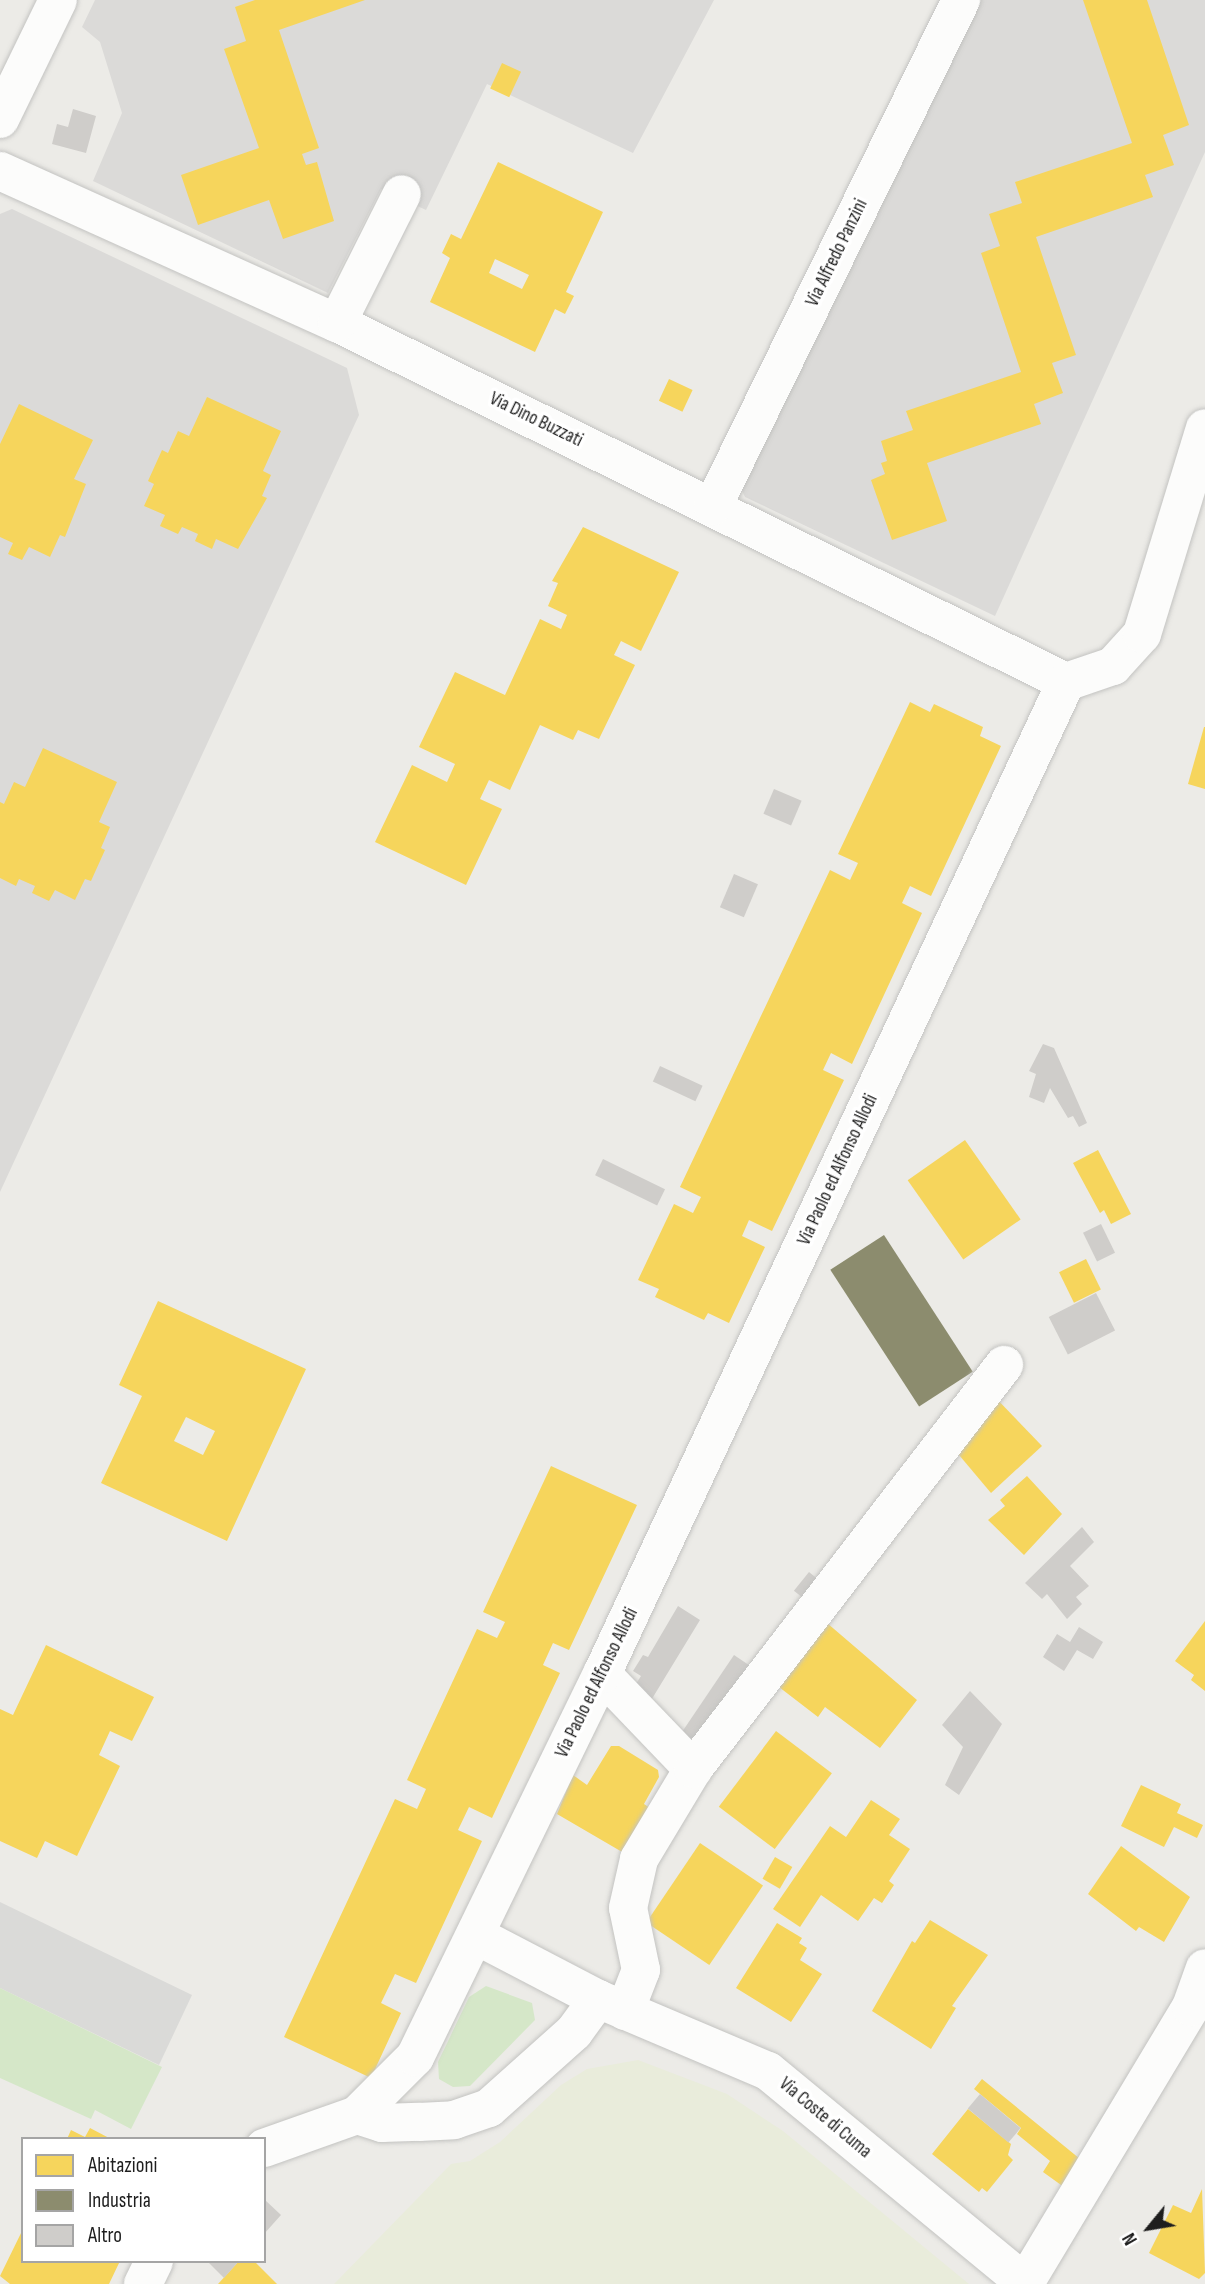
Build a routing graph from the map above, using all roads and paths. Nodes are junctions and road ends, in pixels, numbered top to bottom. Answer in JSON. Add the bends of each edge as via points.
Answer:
{"nodes":[{"id":1,"x":58,"y":0,"type":"edge"},
{"id":2,"x":961,"y":0,"type":"edge"},
{"id":3,"x":0,"y":119,"type":"edge"},
{"id":4,"x":0,"y":171,"type":"edge"},
{"id":5,"x":402,"y":194,"type":"dead end"},
{"id":6,"x":337,"y":323,"type":"junction"},
{"id":7,"x":1205,"y":428,"type":"edge"},
{"id":8,"x":713,"y":506,"type":"junction"},
{"id":9,"x":1066,"y":682,"type":"junction"},
{"id":10,"x":1004,"y":1364,"type":"dead end"},
{"id":11,"x":602,"y":1674,"type":"junction"},
{"id":12,"x":693,"y":1769,"type":"junction"},
{"id":13,"x":477,"y":1936,"type":"junction"},
{"id":14,"x":1205,"y":1968,"type":"edge"},
{"id":15,"x":611,"y":2005,"type":"junction"},
{"id":16,"x":415,"y":2057,"type":"junction"},
{"id":17,"x":356,"y":2115,"type":"junction"},
{"id":18,"x":454,"y":2120,"type":"junction"},
{"id":19,"x":266,"y":2147,"type":"edge"},
{"id":20,"x":153,"y":2263,"type":"edge"},
{"id":21,"x":1026,"y":2283,"type":"edge"},
{"id":22,"x":144,"y":2284,"type":"edge"}],
"edges":[{"from":1,"to":3,"type":"street"},
{"from":2,"to":8,"type":"street","name":"Via Alfredo Panzini"},
{"from":4,"to":6,"type":"street","name":"Via Dino Buzzati"},
{"from":5,"to":6,"type":"street"},
{"from":6,"to":8,"type":"street","name":"Via Dino Buzzati"},
{"from":7,"to":9,"type":"street","via":[[1142,634],[1113,666]]},
{"from":8,"to":9,"type":"street","name":"Via Dino Buzzati"},
{"from":9,"to":11,"type":"street","name":"Via Paolo ed Alfonso Allodi"},
{"from":10,"to":12,"type":"street"},
{"from":11,"to":12,"type":"street"},
{"from":11,"to":13,"type":"street","name":"Via Paolo ed Alfonso Allodi"},
{"from":12,"to":15,"type":"street","via":[[639,1859],[628,1908],[641,1970]]},
{"from":13,"to":15,"type":"street"},
{"from":13,"to":16,"type":"street","name":"Via Paolo ed Alfonso Allodi"},
{"from":14,"to":21,"type":"street","name":"Via Coste di Cuma","via":[[1191,2007]]},
{"from":15,"to":18,"type":"street","via":[[489,2108]]},
{"from":15,"to":21,"type":"street","name":"Via Coste di Cuma","via":[[768,2071]]},
{"from":16,"to":17,"type":"street","name":"Via Paolo ed Alfonso Allodi"},
{"from":16,"to":18,"type":"street","via":[[424,2097]]},
{"from":17,"to":18,"type":"street","via":[[382,2123]]},
{"from":17,"to":19,"type":"street","name":"Via Paolo ed Alfonso Allodi"},
{"from":20,"to":22,"type":"street"}]}
